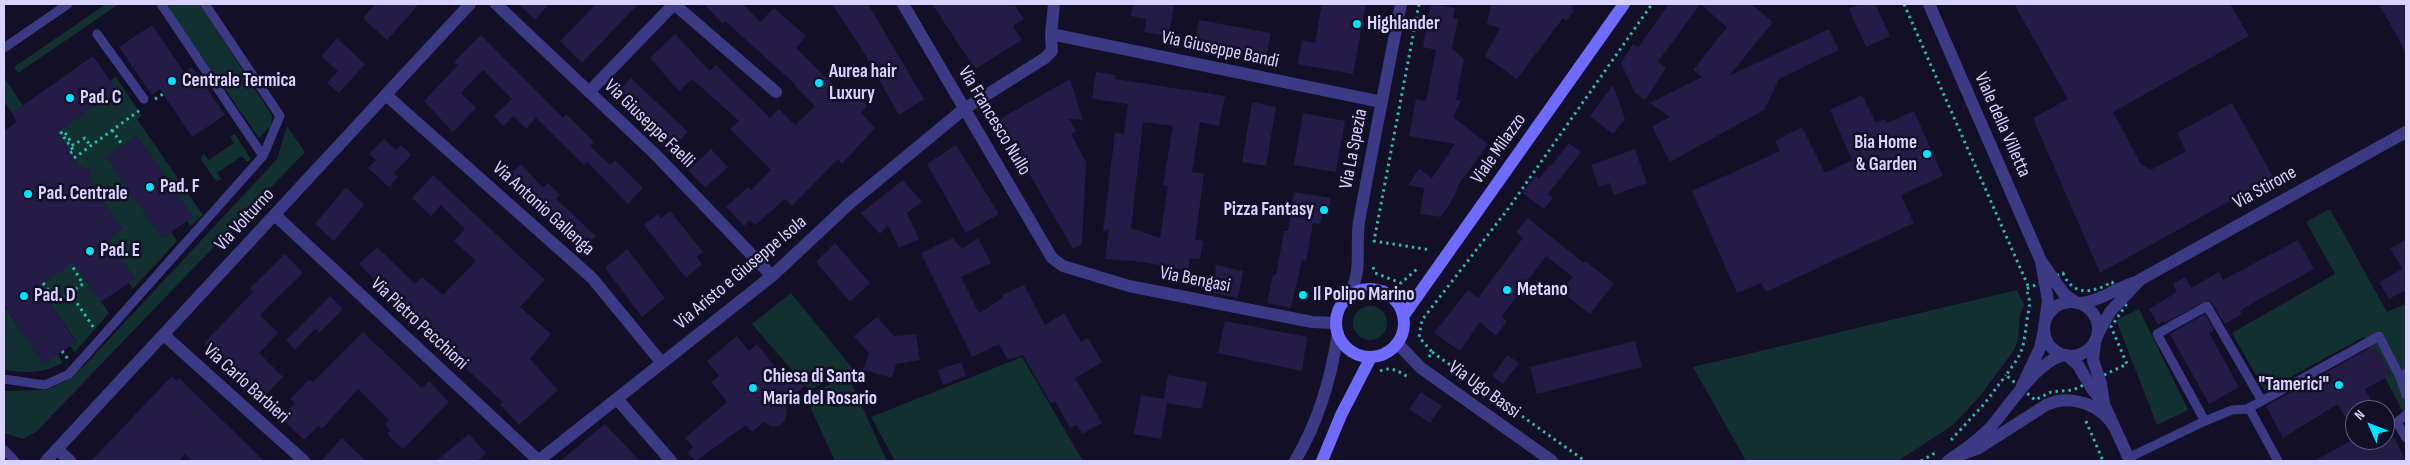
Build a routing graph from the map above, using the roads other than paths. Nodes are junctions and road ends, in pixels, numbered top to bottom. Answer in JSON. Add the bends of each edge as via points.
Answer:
{"nodes":[{"id":1,"x":68,"y":4,"type":"edge"},
{"id":2,"x":161,"y":4,"type":"edge"},
{"id":3,"x":205,"y":4,"type":"edge"},
{"id":4,"x":470,"y":4,"type":"edge"},
{"id":5,"x":496,"y":4,"type":"edge"},
{"id":6,"x":674,"y":4,"type":"edge"},
{"id":7,"x":903,"y":4,"type":"edge"},
{"id":8,"x":1054,"y":4,"type":"edge"},
{"id":9,"x":1401,"y":4,"type":"edge"},
{"id":10,"x":1624,"y":4,"type":"edge"},
{"id":11,"x":1929,"y":4,"type":"edge"},
{"id":12,"x":97,"y":34,"type":"dead end"},
{"id":13,"x":1051,"y":34,"type":"junction"},
{"id":14,"x":4,"y":48,"type":"edge"},
{"id":15,"x":589,"y":92,"type":"junction"},
{"id":16,"x":776,"y":92,"type":"dead end"},
{"id":17,"x":386,"y":95,"type":"junction"},
{"id":18,"x":144,"y":99,"type":"dead end"},
{"id":19,"x":1382,"y":102,"type":"junction"},
{"id":20,"x":964,"y":109,"type":"junction"},
{"id":21,"x":2406,"y":132,"type":"edge"},
{"id":22,"x":263,"y":156,"type":"junction"},
{"id":23,"x":275,"y":215,"type":"junction"},
{"id":24,"x":1052,"y":258,"type":"joint"},
{"id":25,"x":2041,"y":261,"type":"junction"},
{"id":26,"x":772,"y":276,"type":"junction"},
{"id":27,"x":2143,"y":278,"type":"junction"},
{"id":28,"x":1346,"y":299,"type":"junction"},
{"id":29,"x":2078,"y":303,"type":"junction"},
{"id":30,"x":1404,"y":315,"type":"junction"},
{"id":31,"x":2045,"y":325,"type":"junction"},
{"id":32,"x":1337,"y":328,"type":"junction"},
{"id":33,"x":164,"y":335,"type":"junction"},
{"id":34,"x":2097,"y":337,"type":"junction"},
{"id":35,"x":1398,"y":344,"type":"junction"},
{"id":36,"x":2067,"y":356,"type":"junction"},
{"id":37,"x":1371,"y":357,"type":"junction"},
{"id":38,"x":662,"y":363,"type":"junction"},
{"id":39,"x":2403,"y":375,"type":"edge"},
{"id":40,"x":4,"y":378,"type":"edge"},
{"id":41,"x":2021,"y":388,"type":"junction"},
{"id":42,"x":2406,"y":395,"type":"edge"},
{"id":43,"x":617,"y":399,"type":"junction"},
{"id":44,"x":2262,"y":401,"type":"junction"},
{"id":45,"x":2105,"y":405,"type":"junction"},
{"id":46,"x":2249,"y":408,"type":"junction"},
{"id":47,"x":2406,"y":415,"type":"edge"},
{"id":48,"x":2206,"y":421,"type":"junction"},
{"id":49,"x":2115,"y":428,"type":"junction"},
{"id":50,"x":2406,"y":438,"type":"edge"},
{"id":51,"x":4,"y":450,"type":"edge"},
{"id":52,"x":57,"y":450,"type":"junction"},
{"id":53,"x":1952,"y":458,"type":"edge"},
{"id":54,"x":2129,"y":459,"type":"edge"},
{"id":55,"x":15,"y":461,"type":"edge"},
{"id":56,"x":46,"y":461,"type":"edge"},
{"id":57,"x":70,"y":461,"type":"edge"},
{"id":58,"x":304,"y":461,"type":"edge"},
{"id":59,"x":538,"y":461,"type":"edge"},
{"id":60,"x":671,"y":461,"type":"edge"},
{"id":61,"x":1295,"y":461,"type":"edge"},
{"id":62,"x":1322,"y":461,"type":"edge"},
{"id":63,"x":1552,"y":461,"type":"edge"},
{"id":64,"x":2278,"y":461,"type":"edge"}],
"edges":[{"from":1,"to":14,"type":"lane"},
{"from":2,"to":22,"type":"lane"},
{"from":3,"to":22,"type":"lane","via":[[280,116]]},
{"from":4,"to":17,"type":"street","name":"Via Volturno"},
{"from":5,"to":15,"type":"street","name":"Via Giuseppe Faelli"},
{"from":6,"to":15,"type":"street"},
{"from":6,"to":16,"type":"street"},
{"from":7,"to":20,"type":"street","name":"Via Francesco Nullo"},
{"from":8,"to":13,"type":"street"},
{"from":9,"to":19,"type":"street","name":"Via La Spezia"},
{"from":10,"to":30,"type":"main road","name":"Viale Milazzo"},
{"from":11,"to":25,"type":"street","name":"Viale della Villetta"},
{"from":12,"to":18,"type":"lane"},
{"from":13,"to":19,"type":"street","name":"Via Giuseppe Bandi"},
{"from":13,"to":20,"type":"street","name":"Via Aristo e Giuseppe Isola","via":[[1052,51],[1044,58]]},
{"from":15,"to":26,"type":"street","name":"Via Giuseppe Faelli","via":[[656,155]]},
{"from":17,"to":23,"type":"street","name":"Via Volturno"},
{"from":17,"to":38,"type":"street","name":"Via Antonio Gallenga","via":[[592,278]]},
{"from":19,"to":28,"type":"street","name":"Via La Spezia","via":[[1358,227],[1358,272]]},
{"from":20,"to":24,"type":"street","name":"Via Francesco Nullo"},
{"from":20,"to":26,"type":"street","name":"Via Aristo e Giuseppe Isola","via":[[850,203]]},
{"from":21,"to":27,"type":"street","name":"Via Stirone"},
{"from":22,"to":40,"type":"lane","via":[[69,374],[45,385]]},
{"from":23,"to":33,"type":"street","name":"Via Volturno"},
{"from":23,"to":59,"type":"street","name":"Via Pietro Pecchioni"},
{"from":24,"to":32,"type":"street","name":"Via Bengasi","via":[[1063,266],[1129,286]]},
{"from":25,"to":29,"type":"street","name":"Viale della Villetta","via":[[2064,294]]},
{"from":25,"to":31,"type":"street","name":"Viale della Villetta","via":[[2048,301]]},
{"from":26,"to":38,"type":"street","name":"Via Aristo e Giuseppe Isola"},
{"from":27,"to":29,"type":"street","name":"Via Stirone","via":[[2095,300]]},
{"from":27,"to":34,"type":"street","name":"Via Stirone","via":[[2110,312]]},
{"from":28,"to":30,"type":"main road","via":[[1354,293],[1374,289],[1393,297]]},
{"from":28,"to":32,"type":"main road","name":"Via La Spezia","via":[[1337,314]]},
{"from":29,"to":31,"type":"street","via":[[2066,303],[2055,308]]},
{"from":29,"to":34,"type":"street","via":[[2095,317]]},
{"from":30,"to":35,"type":"main road","via":[[1405,325]]},
{"from":31,"to":36,"type":"street","via":[[2049,344]]},
{"from":31,"to":41,"type":"street","via":[[2040,348]]},
{"from":32,"to":37,"type":"main road","via":[[1342,343],[1350,351]]},
{"from":32,"to":61,"type":"street","name":"Via La Spezia","via":[[1326,394],[1309,438]]},
{"from":33,"to":52,"type":"street","name":"Via Volturno"},
{"from":33,"to":58,"type":"street","name":"Via Carlo Barbieri"},
{"from":34,"to":36,"type":"street","via":[[2085,352]]},
{"from":34,"to":45,"type":"street","via":[[2094,360]]},
{"from":35,"to":37,"type":"main road","via":[[1381,356]]},
{"from":35,"to":63,"type":"street","name":"Via Ugo Bassi","via":[[1421,368]]},
{"from":36,"to":41,"type":"street","via":[[2051,360]]},
{"from":36,"to":45,"type":"street","via":[[2078,365]]},
{"from":37,"to":62,"type":"main road"},
{"from":38,"to":43,"type":"street","name":"Via Aristo e Giuseppe Isola"},
{"from":39,"to":42,"type":"lane"},
{"from":39,"to":44,"type":"lane","via":[[2379,336]]},
{"from":41,"to":53,"type":"street","via":[[1988,430]]},
{"from":43,"to":59,"type":"street","name":"Via Aristo e Giuseppe Isola"},
{"from":43,"to":60,"type":"street"},
{"from":44,"to":46,"type":"lane"},
{"from":44,"to":48,"type":"lane","via":[[2207,306],[2158,334]]},
{"from":45,"to":49,"type":"street"},
{"from":46,"to":48,"type":"lane","via":[[2230,410]]},
{"from":46,"to":64,"type":"lane"},
{"from":47,"to":50,"type":"lane","via":[[2397,422]]},
{"from":48,"to":54,"type":"lane"},
{"from":49,"to":53,"type":"street","via":[[2101,412],[2078,401],[2037,404],[1977,449]]},
{"from":49,"to":54,"type":"street"},
{"from":51,"to":55,"type":"lane"},
{"from":52,"to":56,"type":"street","name":"Via Volturno"},
{"from":52,"to":57,"type":"street"}]}
